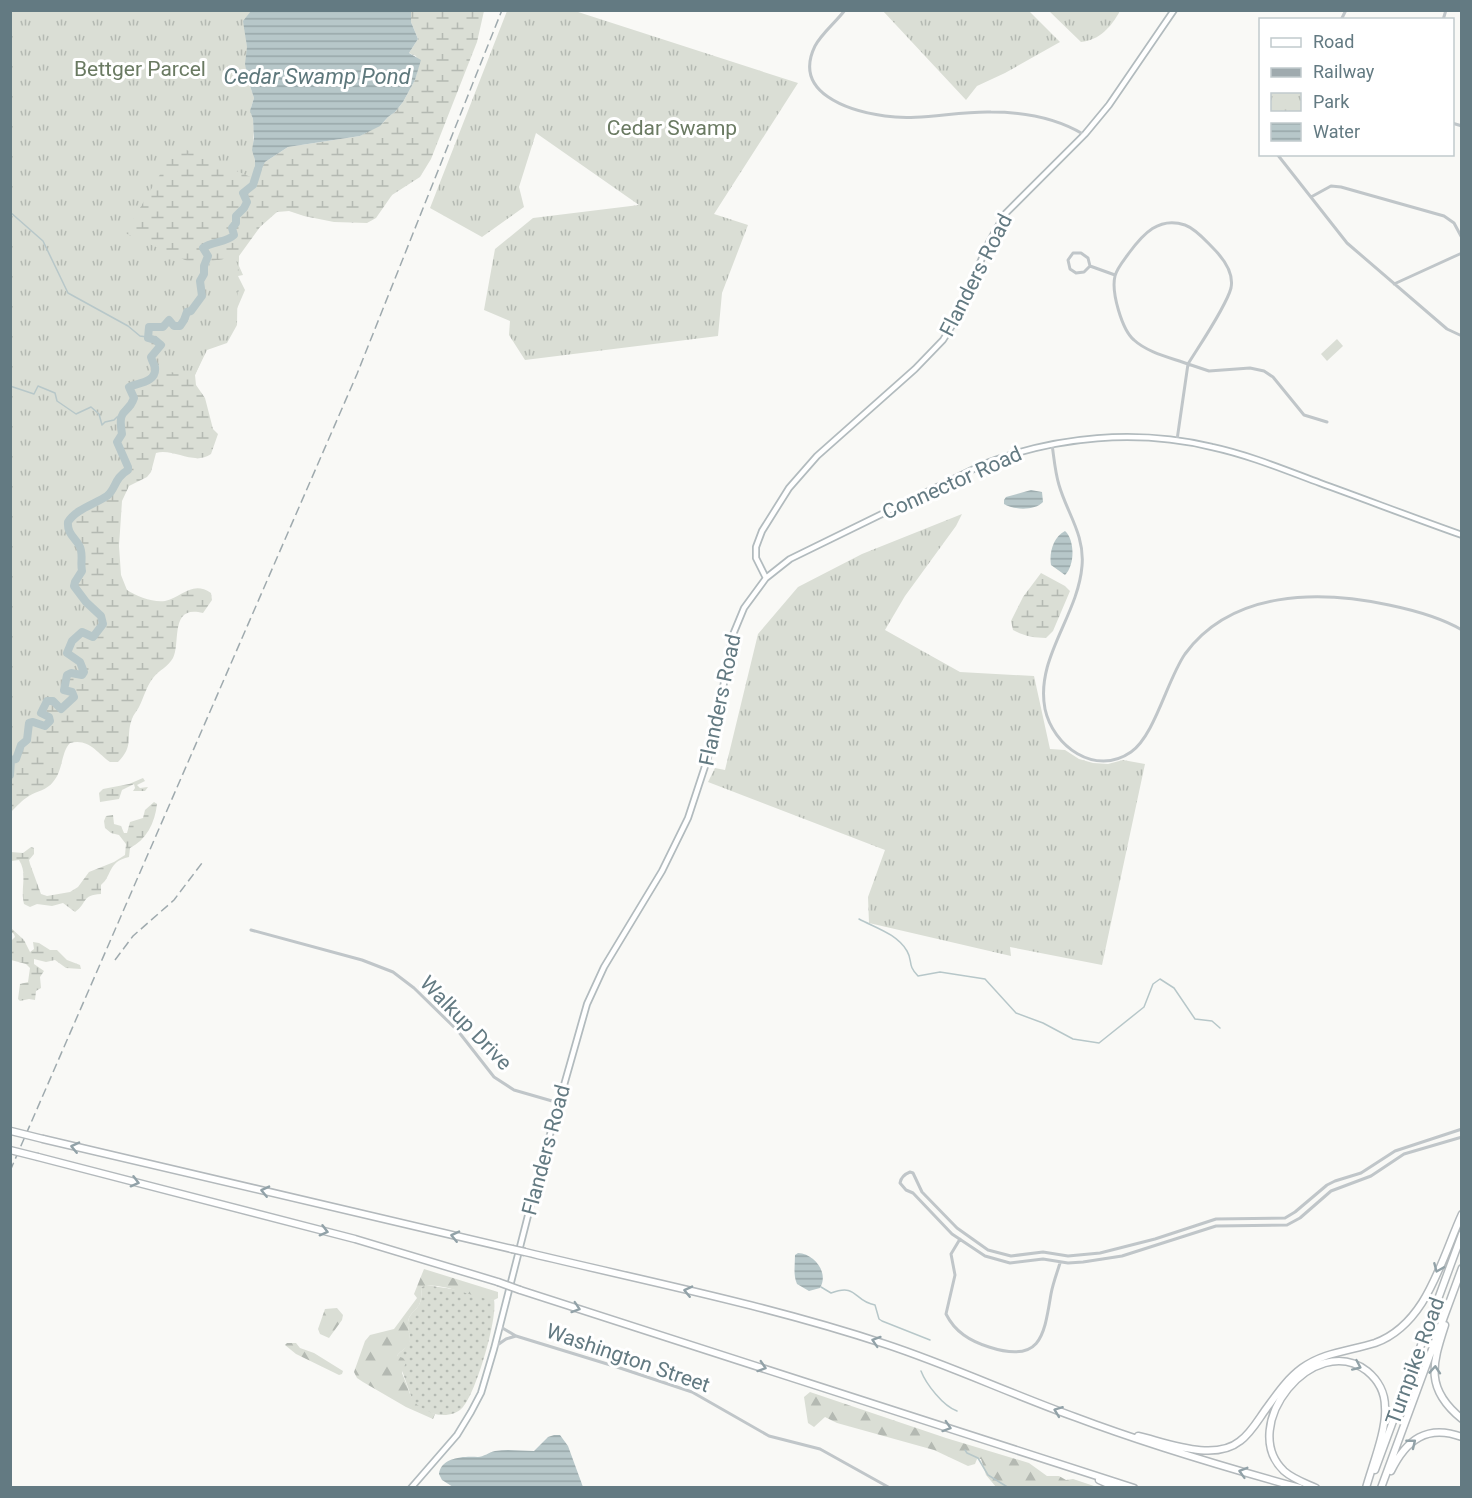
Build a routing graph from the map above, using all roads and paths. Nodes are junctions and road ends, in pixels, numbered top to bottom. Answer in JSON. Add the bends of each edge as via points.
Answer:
{"nodes":[{"id":1,"x":845,"y":10,"type":"edge"},
{"id":2,"x":1174,"y":10,"type":"edge"},
{"id":3,"x":1084,"y":135,"type":"junction"},
{"id":4,"x":1279,"y":156,"type":"edge"},
{"id":5,"x":1311,"y":198,"type":"junction"},
{"id":6,"x":1461,"y":238,"type":"edge"},
{"id":7,"x":1461,"y":253,"type":"edge"},
{"id":8,"x":1090,"y":266,"type":"junction"},
{"id":9,"x":1115,"y":275,"type":"junction"},
{"id":10,"x":1394,"y":284,"type":"junction"},
{"id":11,"x":1461,"y":336,"type":"edge"},
{"id":12,"x":1188,"y":364,"type":"junction"},
{"id":13,"x":1327,"y":422,"type":"dead end"},
{"id":14,"x":1177,"y":440,"type":"junction"},
{"id":15,"x":1052,"y":444,"type":"junction"},
{"id":16,"x":1461,"y":535,"type":"edge"},
{"id":17,"x":766,"y":578,"type":"junction"},
{"id":18,"x":1461,"y":630,"type":"edge"},
{"id":19,"x":251,"y":930,"type":"dead end"},
{"id":20,"x":559,"y":1103,"type":"junction"},
{"id":21,"x":1461,"y":1129,"type":"edge"},
{"id":22,"x":11,"y":1131,"type":"edge"},
{"id":23,"x":1461,"y":1137,"type":"edge"},
{"id":24,"x":10,"y":1150,"type":"edge"},
{"id":25,"x":1461,"y":1214,"type":"edge"},
{"id":26,"x":964,"y":1233,"type":"junction"},
{"id":27,"x":1461,"y":1234,"type":"edge"},
{"id":28,"x":960,"y":1239,"type":"junction"},
{"id":29,"x":1060,"y":1263,"type":"junction"},
{"id":30,"x":1461,"y":1269,"type":"edge"},
{"id":31,"x":499,"y":1326,"type":"junction"},
{"id":32,"x":516,"y":1336,"type":"junction"},
{"id":33,"x":494,"y":1349,"type":"junction"},
{"id":34,"x":1461,"y":1419,"type":"edge"},
{"id":35,"x":1109,"y":1430,"type":"junction"},
{"id":36,"x":1461,"y":1437,"type":"edge"},
{"id":37,"x":1059,"y":1463,"type":"junction"},
{"id":38,"x":411,"y":1488,"type":"edge"},
{"id":39,"x":890,"y":1488,"type":"edge"},
{"id":40,"x":1117,"y":1488,"type":"edge"},
{"id":41,"x":1134,"y":1488,"type":"edge"},
{"id":42,"x":1300,"y":1488,"type":"edge"},
{"id":43,"x":1316,"y":1488,"type":"edge"},
{"id":44,"x":1367,"y":1488,"type":"edge"},
{"id":45,"x":1382,"y":1488,"type":"edge"}],
"edges":[{"from":1,"to":3,"type":"street","via":[[816,44],[810,64],[817,88],[841,104],[886,116],[1011,113],[1066,125]]},
{"from":2,"to":3,"type":"main road","name":"Flanders Road"},
{"from":3,"to":17,"type":"main road","name":"Flanders Road","via":[[1005,214],[958,316],[937,347],[817,456],[789,488],[756,547],[756,558]]},
{"from":4,"to":5,"type":"street"},
{"from":5,"to":6,"type":"street","via":[[1331,186],[1341,187],[1449,218]]},
{"from":5,"to":10,"type":"street","via":[[1347,243]]},
{"from":7,"to":10,"type":"street"},
{"from":8,"to":8,"type":"street","via":[[1082,253],[1073,253],[1068,260],[1070,269],[1077,273]]},
{"from":8,"to":9,"type":"street"},
{"from":9,"to":12,"type":"street","via":[[1114,293],[1130,336],[1143,346]]},
{"from":9,"to":12,"type":"street","via":[[1143,235],[1169,222],[1186,226],[1223,259],[1230,271],[1231,289]]},
{"from":10,"to":11,"type":"street","via":[[1447,329]]},
{"from":12,"to":13,"type":"street","via":[[1209,371],[1264,371],[1304,415]]},
{"from":12,"to":14,"type":"street"},
{"from":14,"to":15,"type":"main road","name":"Connector Road","via":[[1121,437]]},
{"from":14,"to":16,"type":"main road","name":"Connector Road","via":[[1242,455]]},
{"from":15,"to":17,"type":"main road","name":"Connector Road","via":[[1012,454],[960,475],[790,559]]},
{"from":15,"to":18,"type":"street","via":[[1059,484],[1080,539],[1082,564],[1078,589],[1048,665],[1044,700],[1054,732],[1065,746],[1081,756],[1106,761],[1131,752],[1143,740],[1171,679],[1191,647],[1218,622],[1253,606],[1316,596],[1358,599],[1416,612]]},
{"from":17,"to":20,"type":"main road","name":"Flanders Road","via":[[744,608],[732,637],[714,739],[688,818],[662,871],[593,988]]},
{"from":19,"to":20,"type":"street","name":"Walkup Drive","via":[[393,972],[458,1030],[494,1077],[514,1090]]},
{"from":20,"to":31,"type":"main road","name":"Flanders Road"},
{"from":21,"to":26,"type":"street","via":[[1402,1147],[1361,1173],[1327,1185],[1281,1219],[1215,1219],[1120,1249],[1068,1256],[1043,1252],[1004,1255],[988,1250]]},
{"from":35,"to":22,"type":"highway","one_way":true,"bridge":true,"via":[[947,1366],[783,1314]]},
{"from":23,"to":29,"type":"street","via":[[1404,1154],[1371,1176],[1331,1191],[1287,1225],[1216,1226],[1122,1256]]},
{"from":24,"to":37,"type":"highway","one_way":true,"bridge":true,"via":[[363,1242],[498,1282]]},
{"from":25,"to":35,"type":"highway","one_way":true,"via":[[1426,1297],[1410,1320],[1382,1340],[1330,1354],[1304,1366],[1237,1443],[1205,1451]]},
{"from":26,"to":28,"type":"street"},
{"from":26,"to":28,"type":"street","via":[[922,1192],[913,1173],[901,1178],[902,1186]]},
{"from":27,"to":44,"type":"highway","name":"Turnpike Road"},
{"from":28,"to":29,"type":"street","via":[[1002,1262],[1043,1259]]},
{"from":28,"to":29,"type":"street","via":[[951,1254],[955,1275],[946,1314],[958,1332],[1001,1350],[1023,1352],[1036,1343],[1047,1324]]},
{"from":34,"to":30,"type":"highway","one_way":true,"via":[[1443,1400],[1434,1378]]},
{"from":30,"to":45,"type":"highway","name":"Turnpike Road"},
{"from":31,"to":32,"type":"street","name":"Washington Street"},
{"from":31,"to":33,"type":"main road","name":"Flanders Road"},
{"from":32,"to":33,"type":"street","name":"Washington Street","via":[[501,1341]]},
{"from":32,"to":39,"type":"street","name":"Washington Street","via":[[686,1390],[769,1436],[820,1449]]},
{"from":33,"to":38,"type":"main road","name":"Flanders Road","via":[[468,1418]]},
{"from":42,"to":35,"type":"highway","one_way":true},
{"from":45,"to":36,"type":"highway","one_way":true,"via":[[1397,1459],[1416,1439],[1439,1432]]},
{"from":37,"to":40,"type":"highway"},
{"from":37,"to":41,"type":"highway"},
{"from":43,"to":44,"type":"highway","one_way":true,"via":[[1280,1467],[1270,1445],[1271,1427],[1280,1402],[1295,1382],[1315,1367],[1338,1361],[1366,1370],[1378,1383],[1385,1400],[1385,1418]]}]}
